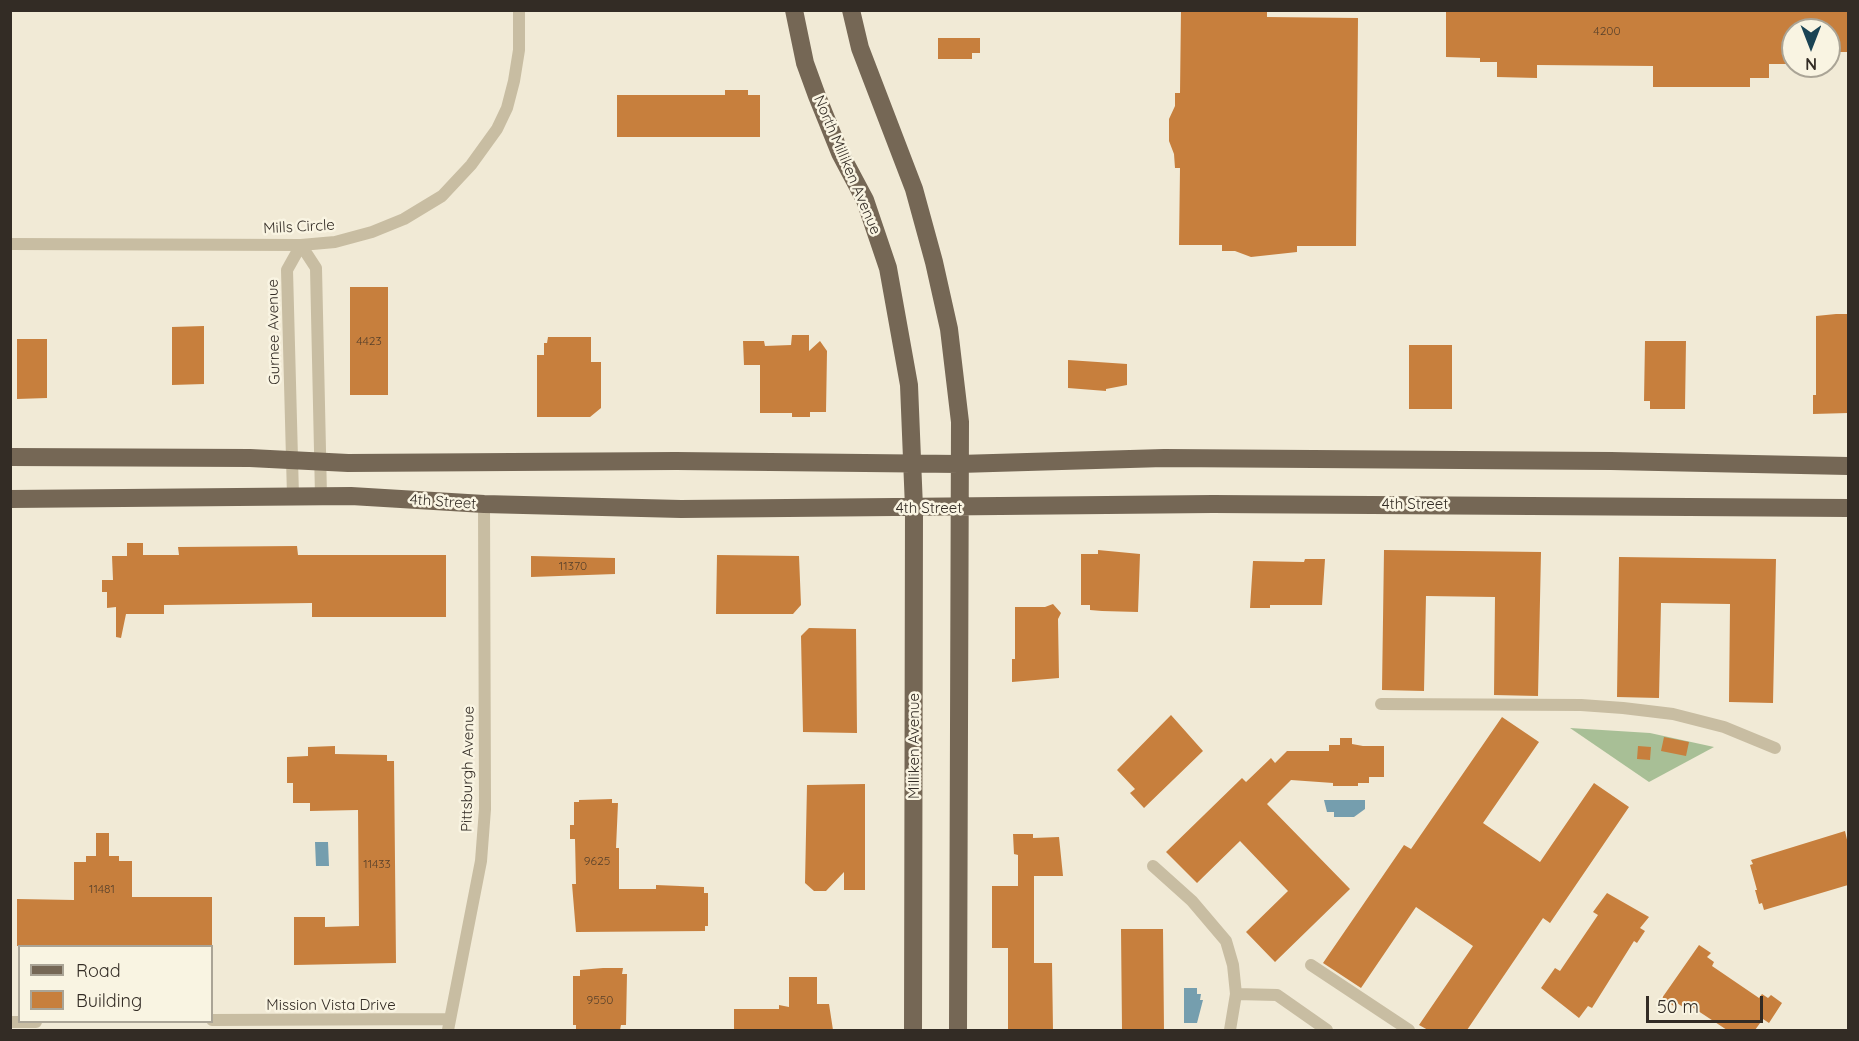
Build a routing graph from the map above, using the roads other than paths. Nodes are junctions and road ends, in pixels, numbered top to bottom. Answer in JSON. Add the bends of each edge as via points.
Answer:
{"nodes":[{"id":1,"x":519,"y":10,"type":"edge"},
{"id":2,"x":794,"y":10,"type":"edge"},
{"id":3,"x":851,"y":10,"type":"edge"},
{"id":4,"x":10,"y":244,"type":"edge"},
{"id":5,"x":301,"y":245,"type":"junction"},
{"id":6,"x":10,"y":457,"type":"edge"},
{"id":7,"x":292,"y":462,"type":"junction"},
{"id":8,"x":320,"y":462,"type":"junction"},
{"id":9,"x":914,"y":462,"type":"junction"},
{"id":10,"x":959,"y":464,"type":"junction"},
{"id":11,"x":1848,"y":466,"type":"edge"},
{"id":12,"x":293,"y":496,"type":"junction"},
{"id":13,"x":321,"y":496,"type":"junction"},
{"id":14,"x":10,"y":499,"type":"edge"},
{"id":15,"x":484,"y":504,"type":"junction"},
{"id":16,"x":914,"y":508,"type":"junction"},
{"id":17,"x":959,"y":508,"type":"junction"},
{"id":18,"x":1848,"y":508,"type":"edge"},
{"id":19,"x":1381,"y":704,"type":"dead end"},
{"id":20,"x":1775,"y":748,"type":"dead end"},
{"id":21,"x":1153,"y":866,"type":"dead end"},
{"id":22,"x":1311,"y":965,"type":"dead end"},
{"id":23,"x":1236,"y":994,"type":"junction"},
{"id":24,"x":213,"y":1020,"type":"edge"},
{"id":25,"x":449,"y":1025,"type":"edge"},
{"id":26,"x":913,"y":1030,"type":"edge"},
{"id":27,"x":958,"y":1030,"type":"edge"},
{"id":28,"x":1230,"y":1030,"type":"edge"},
{"id":29,"x":1327,"y":1030,"type":"edge"},
{"id":30,"x":1409,"y":1030,"type":"edge"}],
"edges":[{"from":1,"to":5,"type":"street","name":"Mills Circle","via":[[519,50],[507,108],[471,165],[442,196],[404,219],[335,242]]},
{"from":2,"to":9,"type":"main road","name":"North Milliken Avenue","via":[[817,96],[840,153],[865,200],[888,268],[909,386]]},
{"from":3,"to":10,"type":"main road","via":[[860,48],[914,189],[934,262],[949,329],[960,422]]},
{"from":4,"to":5,"type":"street","name":"Mills Circle"},
{"from":5,"to":7,"type":"street","name":"Gurnee Avenue","via":[[287,270]]},
{"from":5,"to":8,"type":"street","via":[[316,268]]},
{"from":6,"to":7,"type":"main road","via":[[250,458]]},
{"from":7,"to":8,"type":"main road"},
{"from":7,"to":12,"type":"street","name":"Gurnee Avenue"},
{"from":8,"to":9,"type":"main road"},
{"from":8,"to":13,"type":"street"},
{"from":9,"to":10,"type":"main road"},
{"from":9,"to":16,"type":"main road","name":"Milliken Avenue"},
{"from":10,"to":11,"type":"main road","via":[[1164,458]]},
{"from":10,"to":17,"type":"main road"},
{"from":12,"to":13,"type":"main road","name":"4th Street"},
{"from":12,"to":14,"type":"main road","name":"4th Street"},
{"from":13,"to":15,"type":"main road","name":"4th Street"},
{"from":15,"to":16,"type":"main road","name":"4th Street","via":[[681,509]]},
{"from":15,"to":25,"type":"street","name":"Pittsburgh Avenue","via":[[485,809],[481,861]]},
{"from":16,"to":17,"type":"main road","name":"4th Street"},
{"from":16,"to":26,"type":"main road","name":"Milliken Avenue"},
{"from":17,"to":18,"type":"main road","name":"4th Street","via":[[1212,504]]},
{"from":17,"to":27,"type":"main road"},
{"from":19,"to":20,"type":"street","via":[[1581,705],[1640,710],[1724,726]]},
{"from":21,"to":23,"type":"street","via":[[1192,900],[1226,941]]},
{"from":22,"to":30,"type":"street"},
{"from":23,"to":28,"type":"street"},
{"from":23,"to":29,"type":"street","via":[[1278,995]]},
{"from":24,"to":25,"type":"street","name":"Mission Vista Drive"}]}
